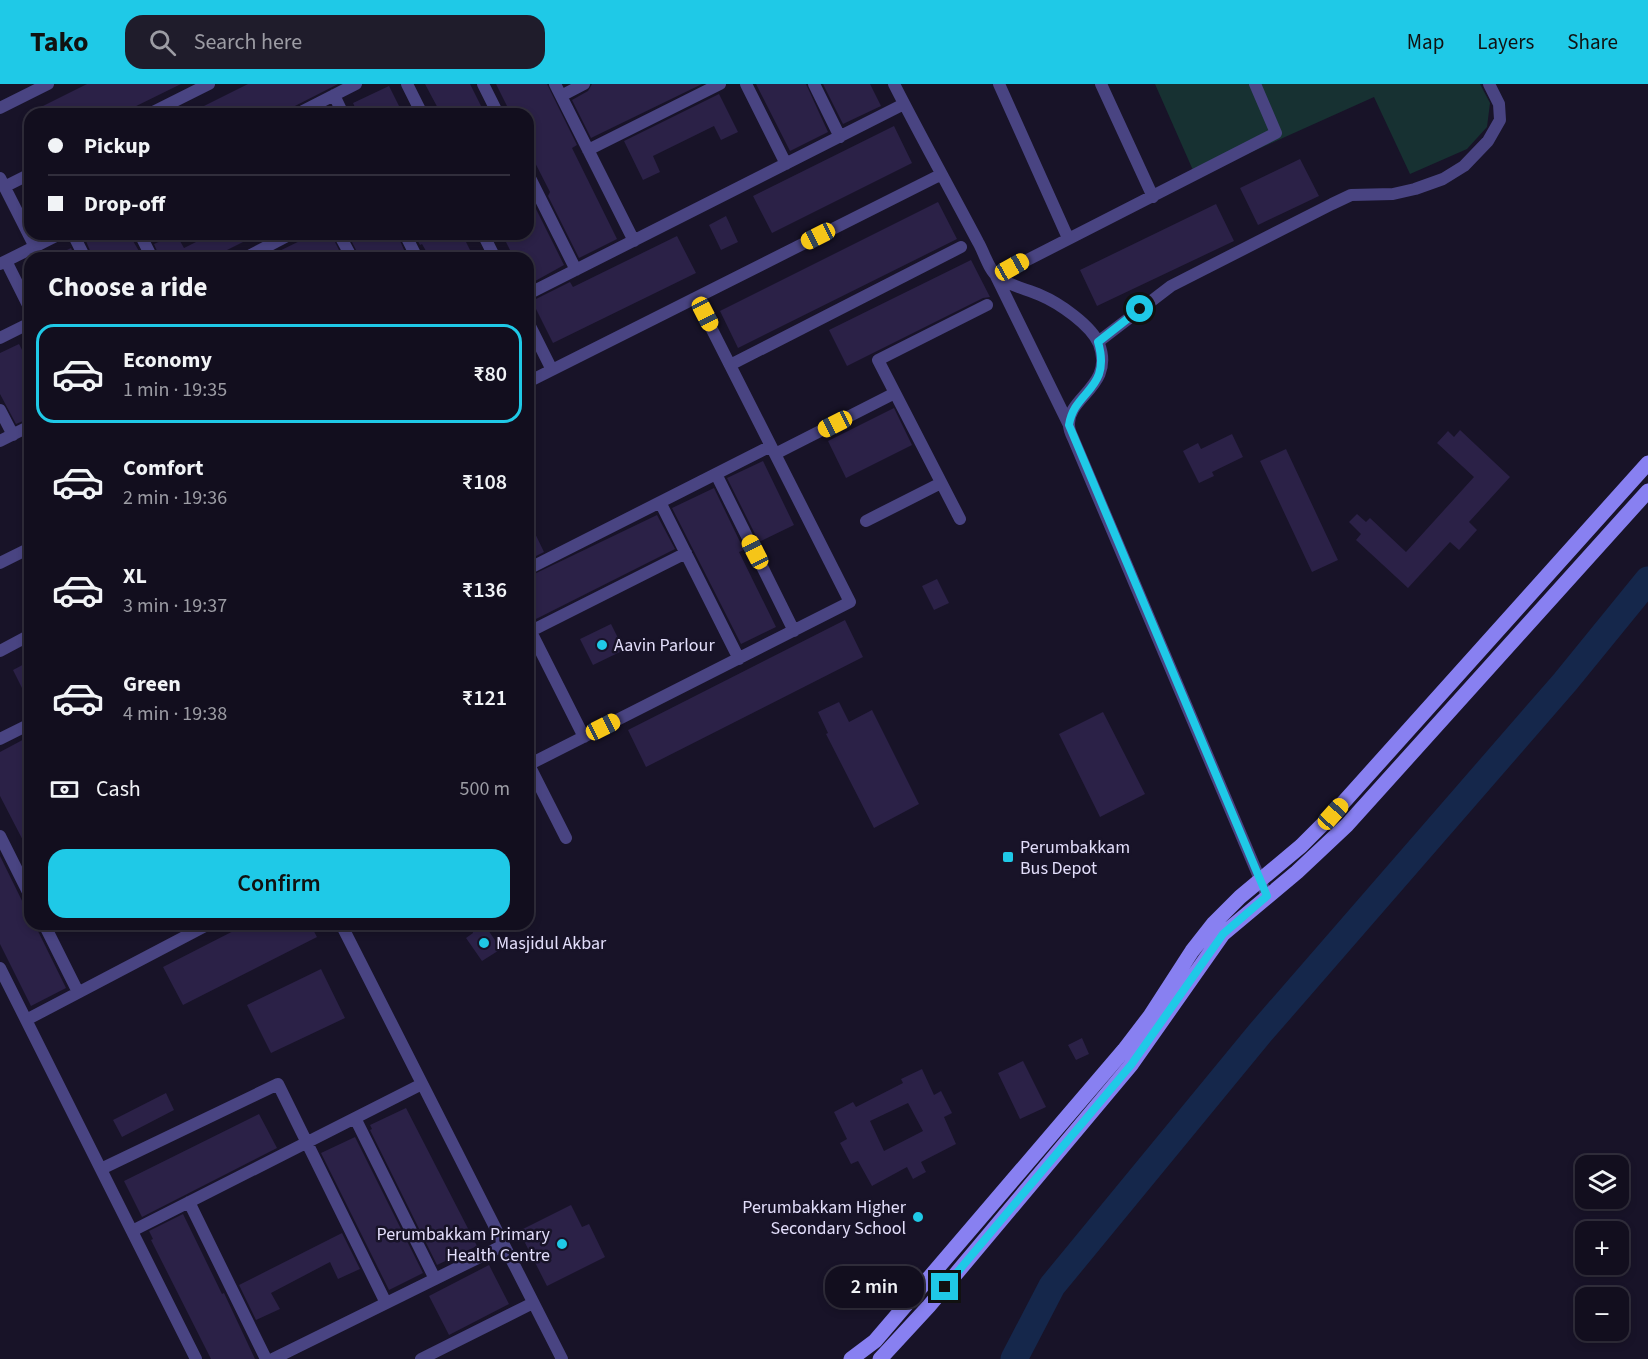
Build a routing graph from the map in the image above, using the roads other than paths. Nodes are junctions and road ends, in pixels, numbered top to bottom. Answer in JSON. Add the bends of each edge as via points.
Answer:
{"nodes":[{"id":1,"x":48,"y":84,"type":"edge"},
{"id":2,"x":209,"y":84,"type":"edge"},
{"id":3,"x":356,"y":84,"type":"edge"},
{"id":4,"x":407,"y":84,"type":"edge"},
{"id":5,"x":483,"y":84,"type":"edge"},
{"id":6,"x":555,"y":84,"type":"edge"},
{"id":7,"x":584,"y":84,"type":"edge"},
{"id":8,"x":720,"y":84,"type":"edge"},
{"id":9,"x":746,"y":84,"type":"edge"},
{"id":10,"x":814,"y":84,"type":"edge"},
{"id":11,"x":894,"y":84,"type":"edge"},
{"id":12,"x":999,"y":84,"type":"edge"},
{"id":13,"x":1101,"y":84,"type":"edge"},
{"id":14,"x":1255,"y":84,"type":"edge"},
{"id":15,"x":1489,"y":84,"type":"edge"},
{"id":16,"x":334,"y":95,"type":"junction"},
{"id":17,"x":561,"y":96,"type":"junction"},
{"id":18,"x":904,"y":104,"type":"junction"},
{"id":19,"x":0,"y":108,"type":"edge"},
{"id":20,"x":161,"y":108,"type":"edge"},
{"id":21,"x":309,"y":108,"type":"edge"},
{"id":22,"x":340,"y":108,"type":"edge"},
{"id":23,"x":419,"y":108,"type":"edge"},
{"id":24,"x":495,"y":108,"type":"edge"},
{"id":25,"x":840,"y":136,"type":"junction"},
{"id":26,"x":588,"y":150,"type":"junction"},
{"id":27,"x":786,"y":164,"type":"junction"},
{"id":28,"x":940,"y":175,"type":"junction"},
{"id":29,"x":24,"y":176,"type":"edge"},
{"id":30,"x":2,"y":183,"type":"edge"},
{"id":31,"x":534,"y":186,"type":"edge"},
{"id":32,"x":1153,"y":196,"type":"junction"},
{"id":33,"x":24,"y":226,"type":"edge"},
{"id":34,"x":1068,"y":238,"type":"junction"},
{"id":35,"x":31,"y":240,"type":"edge"},
{"id":36,"x":47,"y":240,"type":"edge"},
{"id":37,"x":280,"y":240,"type":"edge"},
{"id":38,"x":634,"y":241,"type":"junction"},
{"id":39,"x":34,"y":246,"type":"junction"},
{"id":40,"x":961,"y":247,"type":"dead end"},
{"id":41,"x":256,"y":252,"type":"edge"},
{"id":42,"x":3,"y":262,"type":"edge"},
{"id":43,"x":576,"y":270,"type":"junction"},
{"id":44,"x":996,"y":276,"type":"junction"},
{"id":45,"x":534,"y":291,"type":"edge"},
{"id":46,"x":696,"y":298,"type":"junction"},
{"id":47,"x":24,"y":299,"type":"edge"},
{"id":48,"x":987,"y":305,"type":"dead end"},
{"id":49,"x":24,"y":326,"type":"edge"},
{"id":50,"x":534,"y":334,"type":"edge"},
{"id":51,"x":0,"y":338,"type":"edge"},
{"id":52,"x":1098,"y":342,"type":"junction"},
{"id":53,"x":730,"y":364,"type":"junction"},
{"id":54,"x":552,"y":370,"type":"junction"},
{"id":55,"x":534,"y":379,"type":"edge"},
{"id":56,"x":895,"y":393,"type":"junction"},
{"id":57,"x":0,"y":410,"type":"edge"},
{"id":58,"x":1069,"y":425,"type":"junction"},
{"id":59,"x":24,"y":429,"type":"edge"},
{"id":60,"x":13,"y":435,"type":"junction"},
{"id":61,"x":0,"y":441,"type":"edge"},
{"id":62,"x":773,"y":450,"type":"junction"},
{"id":63,"x":1648,"y":463,"type":"edge"},
{"id":64,"x":716,"y":474,"type":"junction"},
{"id":65,"x":941,"y":483,"type":"junction"},
{"id":66,"x":1648,"y":491,"type":"edge"},
{"id":67,"x":660,"y":502,"type":"junction"},
{"id":68,"x":960,"y":519,"type":"dead end"},
{"id":69,"x":866,"y":521,"type":"dead end"},
{"id":70,"x":24,"y":551,"type":"edge"},
{"id":71,"x":686,"y":553,"type":"junction"},
{"id":72,"x":0,"y":563,"type":"edge"},
{"id":73,"x":534,"y":565,"type":"edge"},
{"id":74,"x":534,"y":627,"type":"edge"},
{"id":75,"x":794,"y":631,"type":"junction"},
{"id":76,"x":24,"y":638,"type":"edge"},
{"id":77,"x":534,"y":639,"type":"edge"},
{"id":78,"x":0,"y":651,"type":"edge"},
{"id":79,"x":739,"y":659,"type":"junction"},
{"id":80,"x":24,"y":727,"type":"edge"},
{"id":81,"x":584,"y":737,"type":"junction"},
{"id":82,"x":0,"y":739,"type":"edge"},
{"id":83,"x":534,"y":762,"type":"edge"},
{"id":84,"x":534,"y":777,"type":"edge"},
{"id":85,"x":0,"y":836,"type":"edge"},
{"id":86,"x":566,"y":838,"type":"dead end"},
{"id":87,"x":1260,"y":880,"type":"junction"},
{"id":88,"x":24,"y":884,"type":"edge"},
{"id":89,"x":1267,"y":896,"type":"junction"},
{"id":90,"x":47,"y":930,"type":"edge"},
{"id":91,"x":187,"y":930,"type":"edge"},
{"id":92,"x":344,"y":930,"type":"edge"},
{"id":93,"x":0,"y":968,"type":"edge"},
{"id":94,"x":78,"y":992,"type":"junction"},
{"id":95,"x":26,"y":1020,"type":"junction"},
{"id":96,"x":422,"y":1084,"type":"junction"},
{"id":97,"x":355,"y":1118,"type":"junction"},
{"id":98,"x":307,"y":1143,"type":"junction"},
{"id":99,"x":101,"y":1169,"type":"junction"},
{"id":100,"x":189,"y":1202,"type":"junction"},
{"id":101,"x":132,"y":1231,"type":"junction"},
{"id":102,"x":504,"y":1245,"type":"junction"},
{"id":103,"x":435,"y":1279,"type":"junction"},
{"id":104,"x":386,"y":1303,"type":"junction"},
{"id":105,"x":533,"y":1303,"type":"junction"},
{"id":106,"x":196,"y":1359,"type":"edge"},
{"id":107,"x":266,"y":1359,"type":"edge"},
{"id":108,"x":273,"y":1359,"type":"edge"},
{"id":109,"x":421,"y":1359,"type":"edge"},
{"id":110,"x":562,"y":1359,"type":"edge"},
{"id":111,"x":851,"y":1359,"type":"edge"},
{"id":112,"x":880,"y":1359,"type":"edge"}],
"edges":[{"from":1,"to":19,"type":"street"},
{"from":2,"to":20,"type":"street"},
{"from":3,"to":16,"type":"street"},
{"from":4,"to":23,"type":"street"},
{"from":5,"to":24,"type":"street"},
{"from":6,"to":17,"type":"street"},
{"from":7,"to":17,"type":"street"},
{"from":8,"to":26,"type":"street"},
{"from":9,"to":27,"type":"street"},
{"from":10,"to":25,"type":"street"},
{"from":11,"to":18,"type":"street"},
{"from":12,"to":34,"type":"street"},
{"from":13,"to":32,"type":"street"},
{"from":14,"to":32,"type":"street","via":[[1276,133]]},
{"from":15,"to":52,"type":"street","via":[[1499,104],[1500,120],[1488,141],[1464,166],[1415,189],[1351,195],[1332,204],[1171,286]]},
{"from":16,"to":21,"type":"street"},
{"from":16,"to":22,"type":"street"},
{"from":17,"to":26,"type":"street"},
{"from":18,"to":25,"type":"street"},
{"from":18,"to":28,"type":"street"},
{"from":25,"to":27,"type":"street"},
{"from":26,"to":38,"type":"street"},
{"from":27,"to":38,"type":"street"},
{"from":28,"to":44,"type":"street"},
{"from":28,"to":46,"type":"street"},
{"from":29,"to":30,"type":"street"},
{"from":30,"to":33,"type":"street"},
{"from":31,"to":43,"type":"street"},
{"from":32,"to":34,"type":"street"},
{"from":34,"to":44,"type":"street"},
{"from":35,"to":39,"type":"street"},
{"from":36,"to":39,"type":"street"},
{"from":37,"to":41,"type":"street"},
{"from":38,"to":43,"type":"street"},
{"from":39,"to":42,"type":"street"},
{"from":40,"to":53,"type":"street"},
{"from":42,"to":47,"type":"street"},
{"from":43,"to":45,"type":"street"},
{"from":44,"to":52,"type":"street","via":[[1042,295],[1071,313]]},
{"from":44,"to":58,"type":"street"},
{"from":46,"to":53,"type":"street"},
{"from":46,"to":54,"type":"street"},
{"from":48,"to":56,"type":"street","via":[[878,360]]},
{"from":49,"to":51,"type":"street"},
{"from":50,"to":54,"type":"street"},
{"from":52,"to":58,"type":"street","via":[[1102,356],[1100,373],[1070,417]]},
{"from":53,"to":62,"type":"street"},
{"from":54,"to":55,"type":"street"},
{"from":56,"to":62,"type":"street"},
{"from":56,"to":65,"type":"street"},
{"from":57,"to":60,"type":"street"},
{"from":58,"to":87,"type":"street"},
{"from":59,"to":60,"type":"street"},
{"from":60,"to":61,"type":"street"},
{"from":62,"to":64,"type":"street"},
{"from":62,"to":75,"type":"street","via":[[850,602]]},
{"from":63,"to":87,"type":"street","via":[[1333,814]]},
{"from":64,"to":67,"type":"street"},
{"from":64,"to":75,"type":"street"},
{"from":65,"to":68,"type":"street"},
{"from":65,"to":69,"type":"street"},
{"from":66,"to":89,"type":"street","via":[[1347,825]]},
{"from":67,"to":71,"type":"street"},
{"from":67,"to":73,"type":"street"},
{"from":70,"to":72,"type":"street"},
{"from":71,"to":74,"type":"street"},
{"from":71,"to":79,"type":"street"},
{"from":75,"to":79,"type":"street"},
{"from":76,"to":78,"type":"street"},
{"from":77,"to":81,"type":"street"},
{"from":79,"to":81,"type":"street"},
{"from":80,"to":82,"type":"street"},
{"from":81,"to":83,"type":"street"},
{"from":84,"to":86,"type":"street"},
{"from":85,"to":88,"type":"street"},
{"from":87,"to":89,"type":"street"},
{"from":87,"to":111,"type":"street","via":[[1214,923],[1124,1050],[875,1341]]},
{"from":89,"to":112,"type":"street","via":[[1223,934],[1131,1065]]},
{"from":90,"to":94,"type":"street"},
{"from":91,"to":94,"type":"street"},
{"from":92,"to":96,"type":"street"},
{"from":93,"to":95,"type":"street"},
{"from":94,"to":95,"type":"street"},
{"from":95,"to":99,"type":"street"},
{"from":96,"to":97,"type":"street"},
{"from":96,"to":102,"type":"street"},
{"from":97,"to":98,"type":"street"},
{"from":97,"to":103,"type":"street"},
{"from":98,"to":99,"type":"street","via":[[278,1084]]},
{"from":98,"to":100,"type":"street"},
{"from":98,"to":104,"type":"street"},
{"from":99,"to":101,"type":"street"},
{"from":100,"to":101,"type":"street"},
{"from":100,"to":107,"type":"street"},
{"from":101,"to":106,"type":"street"},
{"from":102,"to":103,"type":"street"},
{"from":102,"to":105,"type":"street"},
{"from":103,"to":104,"type":"street"},
{"from":104,"to":108,"type":"street"},
{"from":105,"to":109,"type":"street"},
{"from":105,"to":110,"type":"street"}]}
